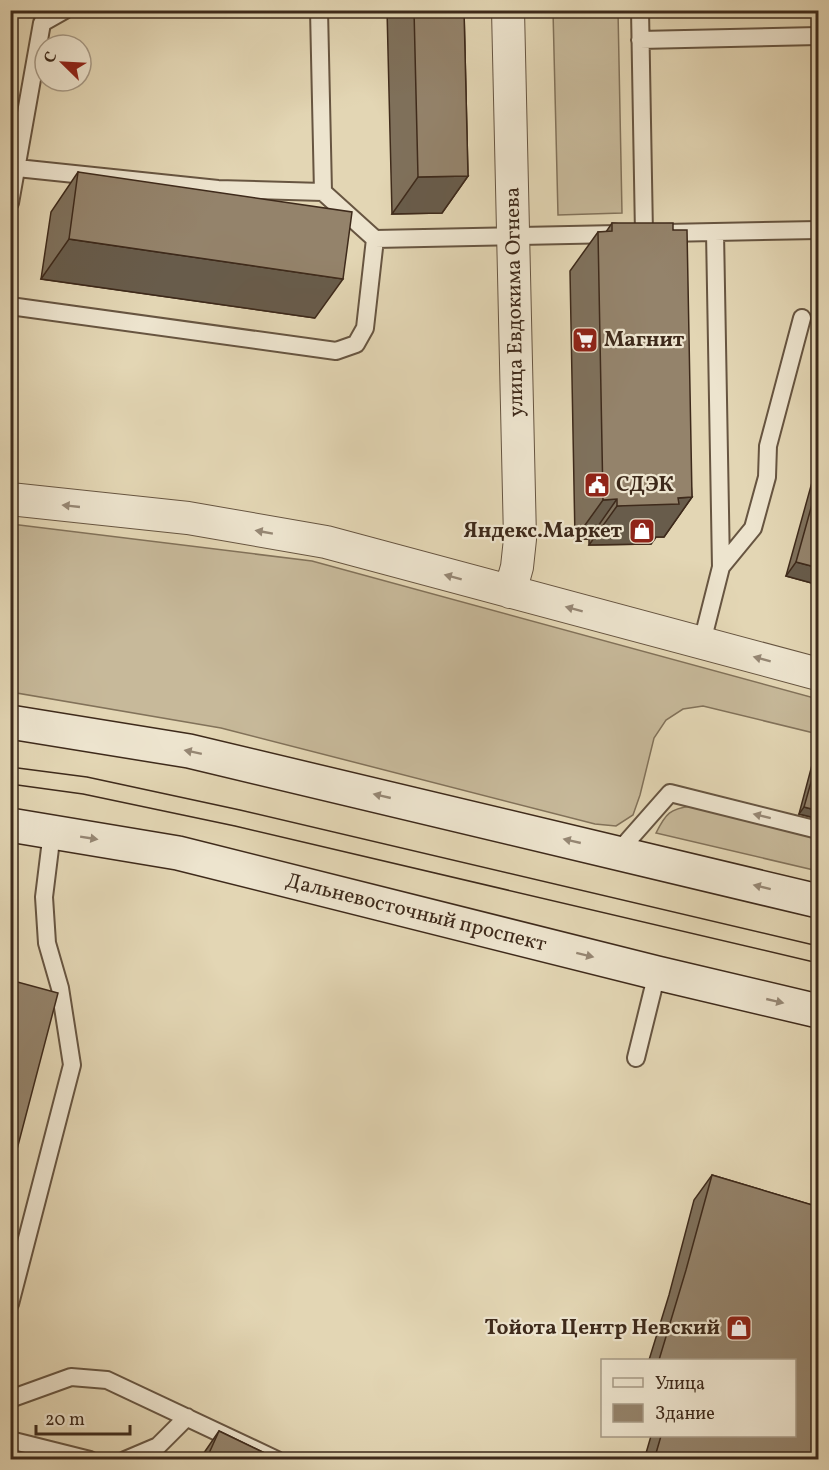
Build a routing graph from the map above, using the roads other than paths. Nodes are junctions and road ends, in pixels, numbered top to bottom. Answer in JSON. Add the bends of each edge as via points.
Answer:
{"nodes":[{"id":1,"x":65,"y":10,"type":"edge"},
{"id":2,"x":319,"y":10,"type":"edge"},
{"id":3,"x":508,"y":10,"type":"edge"},
{"id":4,"x":640,"y":10,"type":"edge"},
{"id":5,"x":819,"y":36,"type":"edge"},
{"id":6,"x":640,"y":40,"type":"junction"},
{"id":7,"x":17,"y":168,"type":"junction"},
{"id":8,"x":323,"y":192,"type":"junction"},
{"id":9,"x":10,"y":203,"type":"edge"},
{"id":10,"x":819,"y":230,"type":"edge"},
{"id":11,"x":715,"y":232,"type":"junction"},
{"id":12,"x":644,"y":234,"type":"junction"},
{"id":13,"x":513,"y":237,"type":"junction"},
{"id":14,"x":375,"y":239,"type":"junction"},
{"id":15,"x":10,"y":306,"type":"edge"},
{"id":16,"x":802,"y":318,"type":"dead end"},
{"id":17,"x":10,"y":499,"type":"edge"},
{"id":18,"x":722,"y":567,"type":"junction"},
{"id":19,"x":510,"y":592,"type":"junction"},
{"id":20,"x":702,"y":642,"type":"junction"},
{"id":21,"x":819,"y":674,"type":"edge"},
{"id":22,"x":10,"y":722,"type":"edge"},
{"id":23,"x":10,"y":825,"type":"edge"},
{"id":24,"x":819,"y":830,"type":"edge"},
{"id":25,"x":52,"y":832,"type":"junction"},
{"id":26,"x":618,"y":852,"type":"junction"},
{"id":27,"x":819,"y":901,"type":"edge"},
{"id":28,"x":657,"y":973,"type":"junction"},
{"id":29,"x":819,"y":1011,"type":"edge"},
{"id":30,"x":636,"y":1058,"type":"dead end"},
{"id":31,"x":10,"y":1304,"type":"edge"},
{"id":32,"x":10,"y":1400,"type":"edge"},
{"id":33,"x":187,"y":1418,"type":"junction"},
{"id":34,"x":10,"y":1440,"type":"edge"},
{"id":35,"x":90,"y":1460,"type":"edge"},
{"id":36,"x":125,"y":1460,"type":"edge"},
{"id":37,"x":277,"y":1460,"type":"edge"}],
"edges":[{"from":1,"to":7,"type":"lane","via":[[42,23]]},
{"from":2,"to":8,"type":"lane"},
{"from":3,"to":13,"type":"street","name":"улица Евдокима Огнева"},
{"from":4,"to":6,"type":"lane"},
{"from":5,"to":6,"type":"lane"},
{"from":6,"to":12,"type":"lane"},
{"from":7,"to":8,"type":"lane","via":[[218,189]]},
{"from":7,"to":9,"type":"lane"},
{"from":8,"to":14,"type":"lane"},
{"from":10,"to":11,"type":"lane"},
{"from":11,"to":12,"type":"lane"},
{"from":11,"to":18,"type":"lane"},
{"from":12,"to":13,"type":"lane"},
{"from":13,"to":14,"type":"lane"},
{"from":13,"to":19,"type":"street","name":"улица Евдокима Огнева","via":[[520,539]]},
{"from":14,"to":15,"type":"lane","via":[[364,328],[356,344],[336,351]]},
{"from":16,"to":18,"type":"lane","via":[[768,446],[767,477],[753,528]]},
{"from":19,"to":17,"type":"street","one_way":true,"via":[[326,543],[188,518]]},
{"from":18,"to":20,"type":"lane"},
{"from":20,"to":19,"type":"street","one_way":true},
{"from":21,"to":20,"type":"street","one_way":true},
{"from":26,"to":22,"type":"main road","one_way":true,"via":[[189,751]]},
{"from":23,"to":25,"type":"main road","name":"Дальневосточный проспект"},
{"from":24,"to":26,"type":"lane","one_way":true,"via":[[670,793]]},
{"from":25,"to":28,"type":"main road","name":"Дальневосточный проспект","one_way":true,"via":[[178,853]]},
{"from":25,"to":31,"type":"lane","via":[[44,897],[46,943],[60,988],[72,1065]]},
{"from":27,"to":26,"type":"main road","one_way":true},
{"from":28,"to":29,"type":"main road","name":"Дальневосточный проспект","one_way":true},
{"from":28,"to":30,"type":"lane"},
{"from":32,"to":33,"type":"lane","via":[[71,1377],[107,1380]]},
{"from":33,"to":36,"type":"lane","via":[[158,1446]]},
{"from":33,"to":37,"type":"lane"},
{"from":34,"to":35,"type":"lane"}]}
